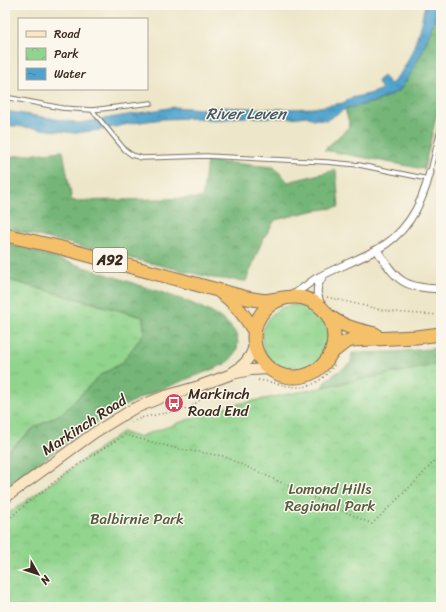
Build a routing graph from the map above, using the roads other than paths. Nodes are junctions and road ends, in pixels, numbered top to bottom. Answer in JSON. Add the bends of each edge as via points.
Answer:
{"nodes":[{"id":1,"x":5,"y":97,"type":"edge"},
{"id":2,"x":151,"y":103,"type":"dead end"},
{"id":3,"x":92,"y":110,"type":"junction"},
{"id":4,"x":441,"y":126,"type":"edge"},
{"id":5,"x":429,"y":176,"type":"junction"},
{"id":6,"x":5,"y":235,"type":"edge"},
{"id":7,"x":377,"y":250,"type":"junction"},
{"id":8,"x":324,"y":275,"type":"junction"},
{"id":9,"x":214,"y":288,"type":"junction"},
{"id":10,"x":441,"y":289,"type":"edge"},
{"id":11,"x":287,"y":297,"type":"junction"},
{"id":12,"x":326,"y":308,"type":"junction"},
{"id":13,"x":254,"y":331,"type":"junction"},
{"id":14,"x":441,"y":334,"type":"edge"},
{"id":15,"x":393,"y":338,"type":"junction"},
{"id":16,"x":254,"y":346,"type":"junction"},
{"id":17,"x":334,"y":358,"type":"junction"},
{"id":18,"x":269,"y":369,"type":"junction"},
{"id":19,"x":232,"y":374,"type":"junction"},
{"id":20,"x":5,"y":498,"type":"edge"}],
"edges":[{"from":1,"to":3,"type":"lane","via":[[62,108]]},
{"from":2,"to":3,"type":"lane"},
{"from":3,"to":5,"type":"lane","via":[[125,150],[142,158],[206,156],[327,162]]},
{"from":4,"to":5,"type":"lane"},
{"from":5,"to":7,"type":"street","via":[[415,214],[398,233]]},
{"from":6,"to":9,"type":"highway","number":"A92"},
{"from":7,"to":8,"type":"street"},
{"from":7,"to":10,"type":"street","via":[[389,268],[404,283],[422,288]]},
{"from":8,"to":11,"type":"street"},
{"from":8,"to":12,"type":"street","via":[[316,288],[316,293]]},
{"from":9,"to":11,"type":"highway","number":"A92","via":[[265,301]]},
{"from":9,"to":13,"type":"highway","number":"A92","via":[[227,296]]},
{"from":11,"to":12,"type":"highway","number":"A92","via":[[305,298]]},
{"from":11,"to":13,"type":"highway","number":"A92","via":[[273,302],[264,310],[257,320]]},
{"from":12,"to":15,"type":"highway","number":"A92","via":[[338,322],[350,328]]},
{"from":12,"to":17,"type":"highway","number":"A92","via":[[335,334]]},
{"from":13,"to":16,"type":"highway","number":"A92"},
{"from":14,"to":15,"type":"highway","number":"A92"},
{"from":15,"to":17,"type":"highway","number":"A92","via":[[351,340],[344,343]]},
{"from":16,"to":18,"type":"highway","number":"A92","via":[[262,363]]},
{"from":16,"to":19,"type":"main road","name":"Markinch Road","via":[[248,361]]},
{"from":17,"to":18,"type":"highway","number":"A92","via":[[304,377],[292,378]]},
{"from":18,"to":19,"type":"main road","name":"Markinch Road","via":[[252,375]]},
{"from":19,"to":20,"type":"main road","name":"Markinch Road","via":[[133,409],[94,433]]}]}
